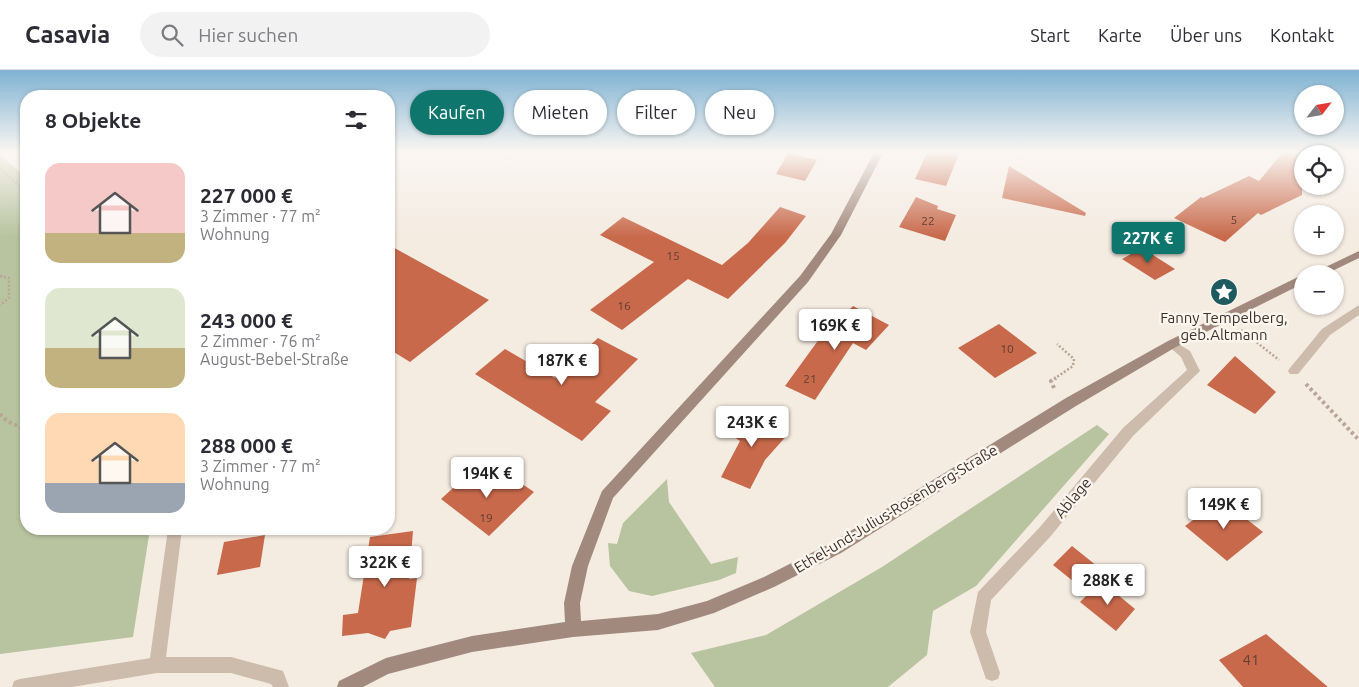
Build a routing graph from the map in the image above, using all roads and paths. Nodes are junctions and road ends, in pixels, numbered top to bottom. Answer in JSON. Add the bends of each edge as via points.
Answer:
{"nodes":[{"id":1,"x":864,"y":180,"type":"edge"},
{"id":2,"x":1359,"y":254,"type":"edge"},
{"id":3,"x":1335,"y":265,"type":"edge"},
{"id":4,"x":0,"y":276,"type":"edge"},
{"id":5,"x":1294,"y":284,"type":"edge"},
{"id":6,"x":0,"y":305,"type":"edge"},
{"id":7,"x":1359,"y":309,"type":"edge"},
{"id":8,"x":1239,"y":328,"type":"dead end"},
{"id":9,"x":1057,"y":344,"type":"dead end"},
{"id":10,"x":1172,"y":344,"type":"junction"},
{"id":11,"x":1272,"y":355,"type":"dead end"},
{"id":12,"x":1294,"y":371,"type":"joint"},
{"id":13,"x":1054,"y":388,"type":"dead end"},
{"id":14,"x":0,"y":414,"type":"edge"},
{"id":15,"x":20,"y":427,"type":"edge"},
{"id":16,"x":1359,"y":440,"type":"edge"},
{"id":17,"x":174,"y":535,"type":"edge"},
{"id":18,"x":573,"y":630,"type":"junction"},
{"id":19,"x":157,"y":666,"type":"junction"},
{"id":20,"x":992,"y":673,"type":"dead end"},
{"id":21,"x":20,"y":687,"type":"edge"},
{"id":22,"x":281,"y":687,"type":"edge"},
{"id":23,"x":345,"y":687,"type":"edge"}],
"edges":[{"from":1,"to":18,"type":"main road","via":[[836,235],[804,279],[607,495],[580,566],[572,603]]},
{"from":2,"to":3,"type":"main road"},
{"from":4,"to":6,"type":"path","via":[[9,278],[9,298]]},
{"from":5,"to":10,"type":"main road","name":"Ethel-und-Julius-Rosenberg-Straße"},
{"from":7,"to":12,"type":"street","via":[[1326,332]]},
{"from":8,"to":11,"type":"path"},
{"from":9,"to":13,"type":"path","via":[[1074,359],[1073,366],[1051,381]]},
{"from":10,"to":18,"type":"main road","name":"Ethel-und-Julius-Rosenberg-Straße","via":[[1071,402],[836,548],[769,582],[708,608],[658,622]]},
{"from":10,"to":20,"type":"street","name":"Ablage","via":[[1186,354],[1194,370],[1128,432],[1045,532],[984,598],[978,632]]},
{"from":12,"to":16,"type":"path"},
{"from":14,"to":15,"type":"path"},
{"from":17,"to":19,"type":"street"},
{"from":18,"to":23,"type":"main road","name":"Ethel-und-Julius-Rosenberg-Straße","via":[[452,649],[386,666]]},
{"from":19,"to":21,"type":"street"},
{"from":19,"to":22,"type":"street","via":[[231,665],[277,677]]}]}
